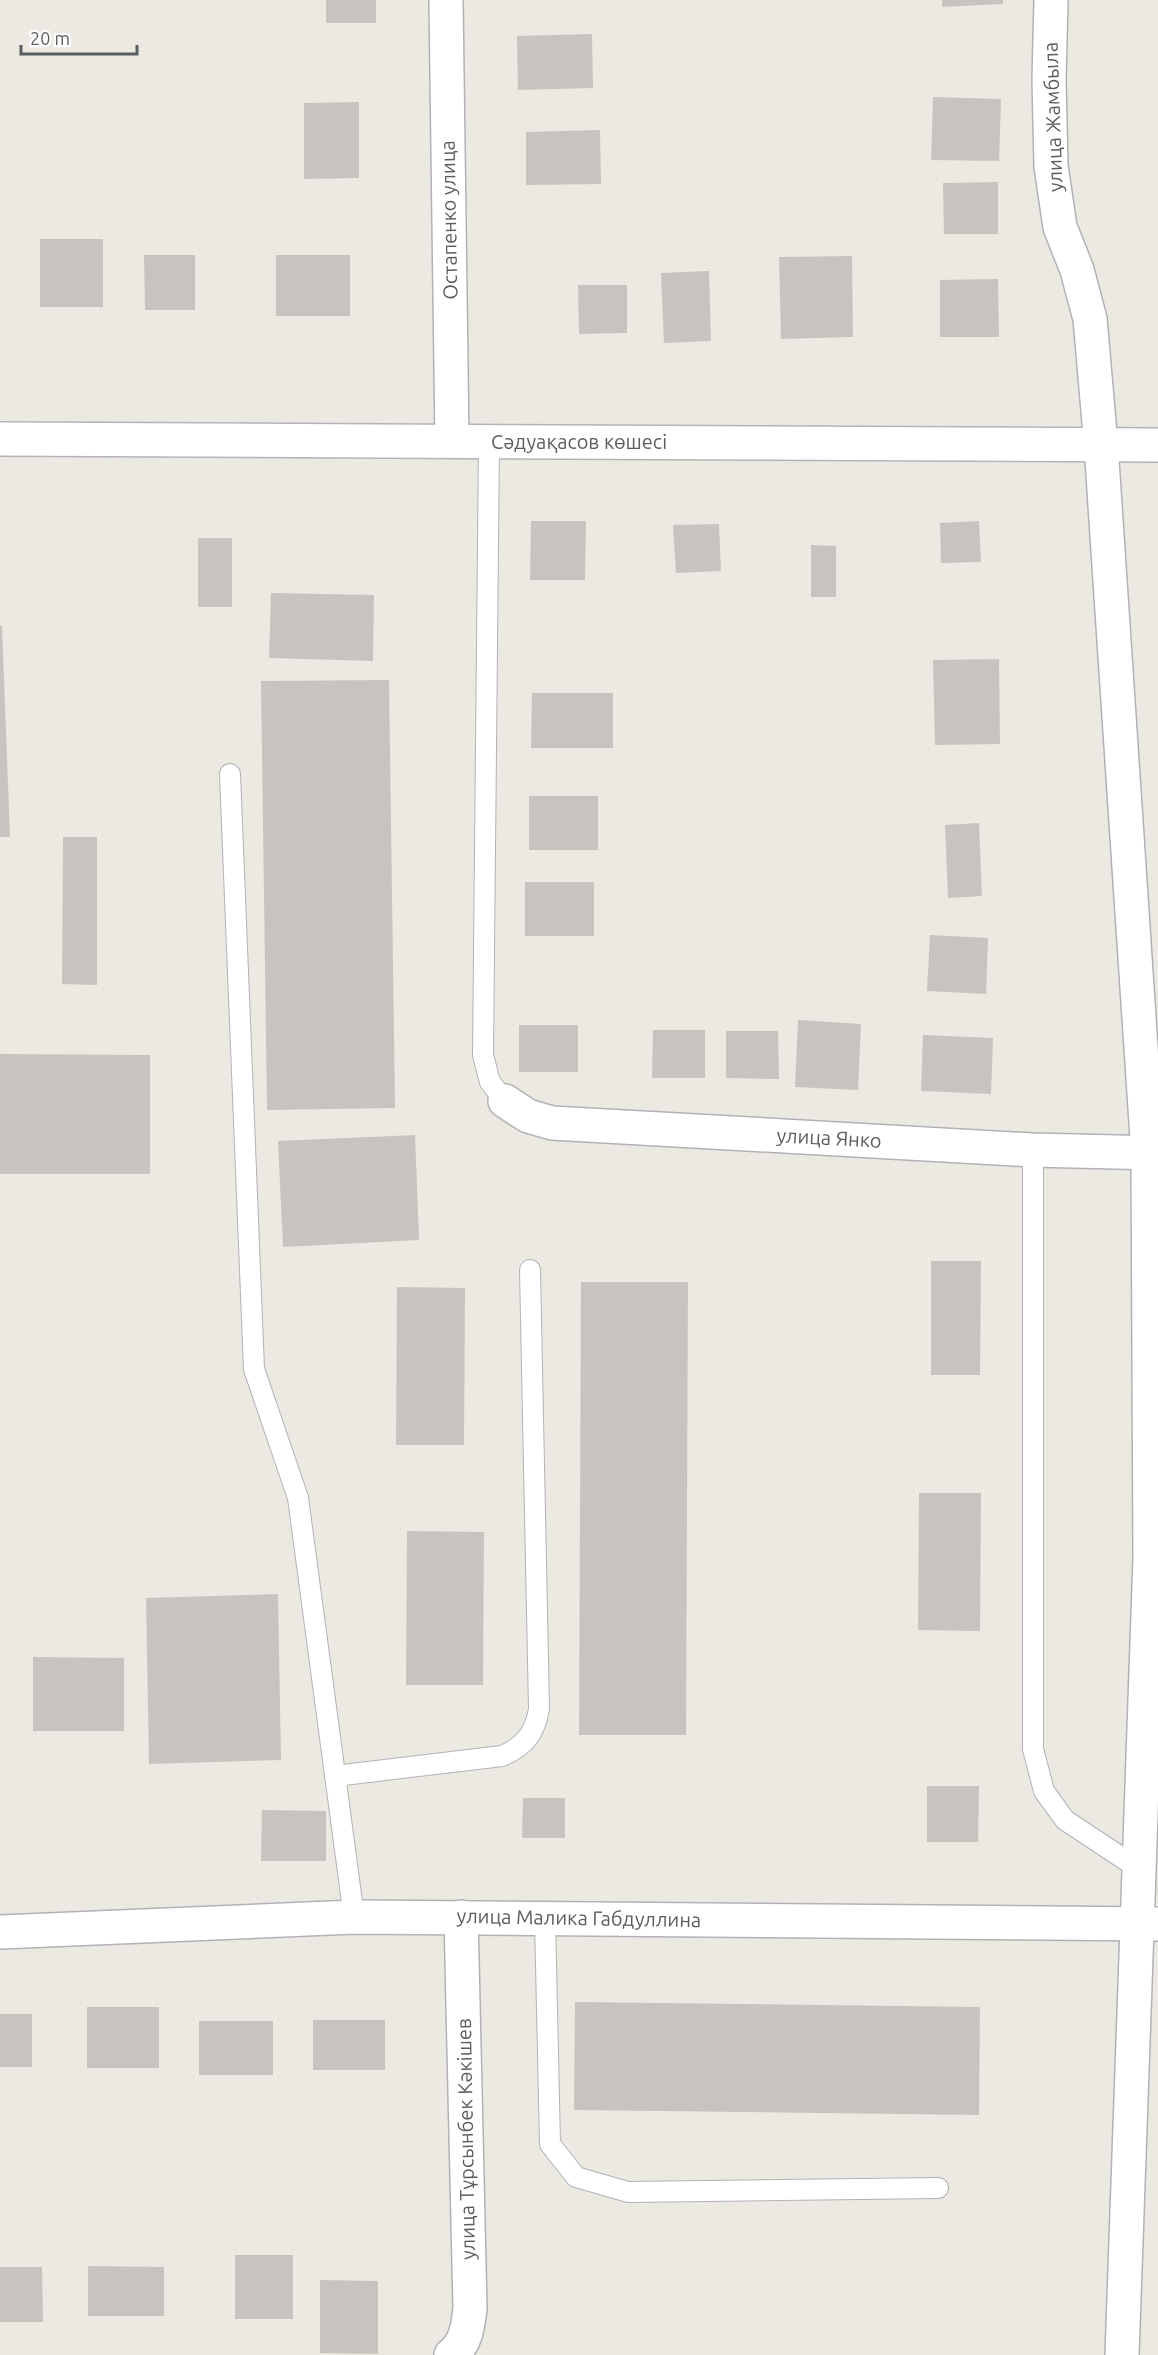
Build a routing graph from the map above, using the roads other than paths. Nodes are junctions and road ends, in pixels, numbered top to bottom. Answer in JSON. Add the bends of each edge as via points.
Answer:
{"nodes":[{"id":1,"x":446,"y":0,"type":"edge"},
{"id":2,"x":1051,"y":0,"type":"edge"},
{"id":3,"x":0,"y":439,"type":"edge"},
{"id":4,"x":452,"y":441,"type":"junction"},
{"id":5,"x":489,"y":441,"type":"junction"},
{"id":6,"x":1101,"y":445,"type":"junction"},
{"id":7,"x":1158,"y":445,"type":"edge"},
{"id":8,"x":230,"y":774,"type":"dead end"},
{"id":9,"x":505,"y":1101,"type":"joint"},
{"id":10,"x":1033,"y":1150,"type":"junction"},
{"id":11,"x":1153,"y":1153,"type":"edge"},
{"id":12,"x":530,"y":1270,"type":"dead end"},
{"id":13,"x":1154,"y":1558,"type":"edge"},
{"id":14,"x":335,"y":1776,"type":"junction"},
{"id":15,"x":1139,"y":1869,"type":"junction"},
{"id":16,"x":354,"y":1917,"type":"junction"},
{"id":17,"x":461,"y":1917,"type":"junction"},
{"id":18,"x":545,"y":1918,"type":"junction"},
{"id":19,"x":1148,"y":1924,"type":"edge"},
{"id":20,"x":0,"y":1932,"type":"edge"},
{"id":21,"x":938,"y":2188,"type":"dead end"},
{"id":22,"x":451,"y":2355,"type":"edge"},
{"id":23,"x":1122,"y":2355,"type":"edge"}],
"edges":[{"from":1,"to":4,"type":"street","name":"Остапенко улица"},
{"from":2,"to":6,"type":"street","name":"улица Жамбыла","via":[[1051,166],[1060,227],[1090,319]]},
{"from":3,"to":4,"type":"street","name":"Сәдуақасов көшесі"},
{"from":4,"to":5,"type":"street","name":"Сәдуақасов көшесі"},
{"from":5,"to":6,"type":"street","name":"Сәдуақасов көшесі"},
{"from":5,"to":9,"type":"lane","via":[[483,1055],[490,1082]]},
{"from":6,"to":7,"type":"street","name":"Сәдуақасов көшесі"},
{"from":6,"to":11,"type":"street","name":"улица Жамбыла"},
{"from":8,"to":14,"type":"lane","via":[[254,1369],[298,1498]]},
{"from":9,"to":10,"type":"street","name":"улица Янко","via":[[528,1116],[552,1123]]},
{"from":10,"to":11,"type":"street","name":"улица Янко"},
{"from":10,"to":15,"type":"lane","via":[[1033,1749],[1044,1791],[1065,1820]]},
{"from":11,"to":13,"type":"street","name":"улица Жамбыла"},
{"from":12,"to":14,"type":"lane","via":[[539,1697],[536,1726],[517,1749],[502,1755]]},
{"from":13,"to":15,"type":"street","name":"улица Жамбыла"},
{"from":14,"to":16,"type":"lane"},
{"from":15,"to":19,"type":"street","name":"улица Жамбыла"},
{"from":16,"to":17,"type":"street","name":"улица Малика Габдуллина"},
{"from":16,"to":20,"type":"street","name":"улица Малика Габдуллина"},
{"from":17,"to":18,"type":"street","name":"улица Малика Габдуллина"},
{"from":17,"to":22,"type":"street","name":"улица Тұрсынбек Кәкішев","via":[[470,2308],[468,2331]]},
{"from":18,"to":19,"type":"street","name":"улица Малика Габдуллина"},
{"from":18,"to":21,"type":"lane","via":[[550,2144],[576,2177],[628,2192]]},
{"from":19,"to":23,"type":"street","name":"улица Жамбыла"}]}
